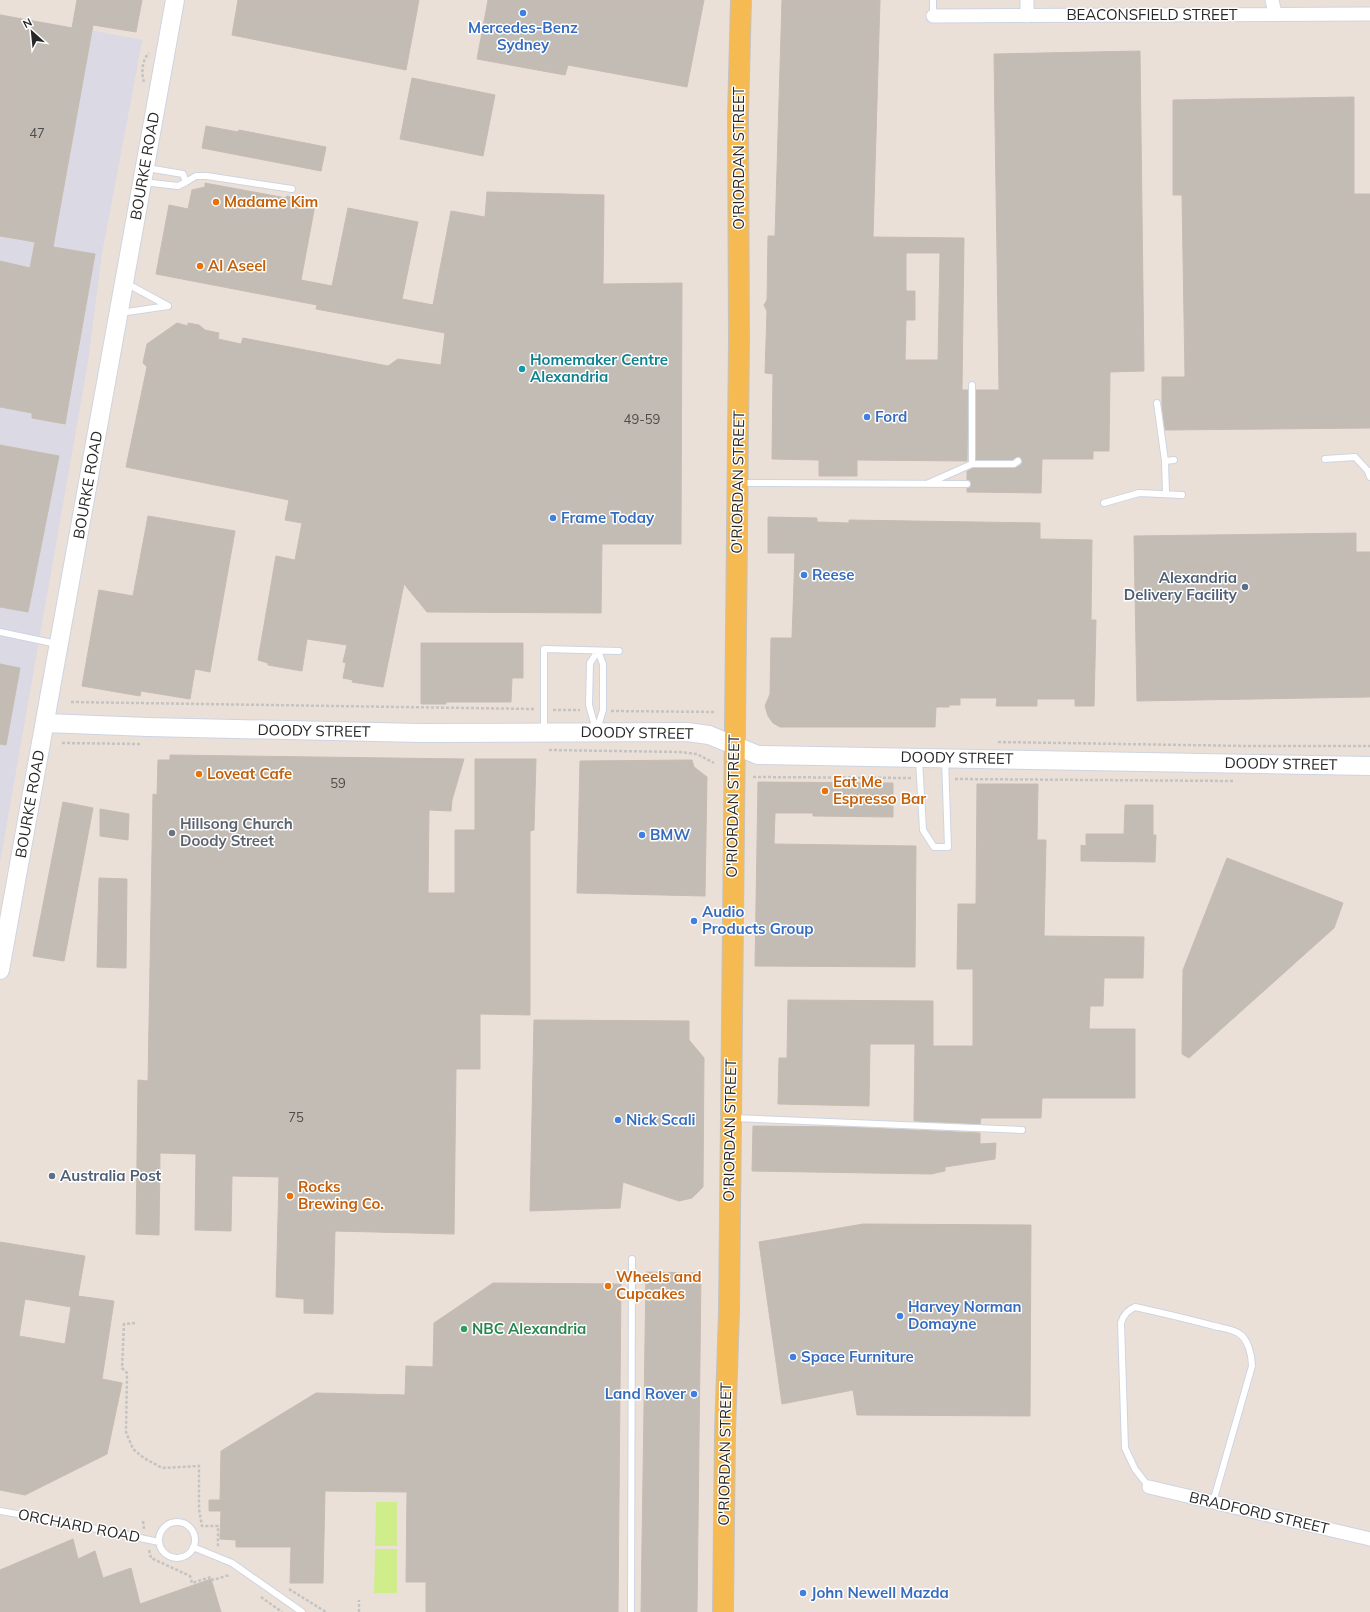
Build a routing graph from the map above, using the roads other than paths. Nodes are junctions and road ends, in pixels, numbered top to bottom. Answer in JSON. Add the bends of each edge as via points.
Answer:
{"nodes":[{"id":1,"x":175,"y":0,"type":"edge"},
{"id":2,"x":741,"y":0,"type":"edge"},
{"id":3,"x":933,"y":0,"type":"edge"},
{"id":4,"x":1027,"y":0,"type":"edge"},
{"id":5,"x":1272,"y":0,"type":"edge"},
{"id":6,"x":1275,"y":14,"type":"junction"},
{"id":7,"x":1370,"y":14,"type":"edge"},
{"id":8,"x":933,"y":16,"type":"joint"},
{"id":9,"x":1027,"y":16,"type":"junction"},
{"id":10,"x":144,"y":175,"type":"junction"},
{"id":11,"x":186,"y":182,"type":"junction"},
{"id":12,"x":292,"y":189,"type":"dead end"},
{"id":13,"x":124,"y":282,"type":"junction"},
{"id":14,"x":119,"y":313,"type":"junction"},
{"id":15,"x":972,"y":386,"type":"dead end"},
{"id":16,"x":1157,"y":404,"type":"dead end"},
{"id":17,"x":1325,"y":459,"type":"dead end"},
{"id":18,"x":1164,"y":460,"type":"junction"},
{"id":19,"x":1174,"y":460,"type":"dead end"},
{"id":20,"x":1018,"y":461,"type":"dead end"},
{"id":21,"x":972,"y":464,"type":"junction"},
{"id":22,"x":1370,"y":477,"type":"edge"},
{"id":23,"x":738,"y":483,"type":"junction"},
{"id":24,"x":928,"y":484,"type":"junction"},
{"id":25,"x":967,"y":484,"type":"dead end"},
{"id":26,"x":1166,"y":494,"type":"junction"},
{"id":27,"x":1182,"y":495,"type":"dead end"},
{"id":28,"x":1104,"y":503,"type":"dead end"},
{"id":29,"x":0,"y":632,"type":"edge"},
{"id":30,"x":59,"y":645,"type":"junction"},
{"id":31,"x":598,"y":651,"type":"junction"},
{"id":32,"x":618,"y":651,"type":"dead end"},
{"id":33,"x":45,"y":723,"type":"junction"},
{"id":34,"x":596,"y":731,"type":"junction"},
{"id":35,"x":544,"y":732,"type":"junction"},
{"id":36,"x":734,"y":746,"type":"junction"},
{"id":37,"x":919,"y":757,"type":"junction"},
{"id":38,"x":945,"y":758,"type":"junction"},
{"id":39,"x":1370,"y":766,"type":"edge"},
{"id":40,"x":0,"y":970,"type":"edge"},
{"id":41,"x":730,"y":1117,"type":"junction"},
{"id":42,"x":1022,"y":1130,"type":"dead end"},
{"id":43,"x":632,"y":1259,"type":"dead end"},
{"id":44,"x":1149,"y":1487,"type":"joint"},
{"id":45,"x":1213,"y":1502,"type":"junction"},
{"id":46,"x":0,"y":1511,"type":"edge"},
{"id":47,"x":1370,"y":1539,"type":"edge"},
{"id":48,"x":159,"y":1542,"type":"junction"},
{"id":49,"x":193,"y":1547,"type":"junction"},
{"id":50,"x":302,"y":1612,"type":"edge"},
{"id":51,"x":631,"y":1612,"type":"edge"},
{"id":52,"x":723,"y":1612,"type":"edge"}],
"edges":[{"from":1,"to":10,"type":"street","name":"BOURKE ROAD"},
{"from":2,"to":23,"type":"main road","name":"O'RIORDAN STREET","via":[[738,123]]},
{"from":3,"to":8,"type":"lane"},
{"from":4,"to":9,"type":"street"},
{"from":5,"to":6,"type":"street"},
{"from":6,"to":7,"type":"street","name":"BEACONSFIELD STREET"},
{"from":6,"to":9,"type":"street","name":"BEACONSFIELD STREET"},
{"from":8,"to":9,"type":"street","name":"BEACONSFIELD STREET"},
{"from":10,"to":11,"type":"lane","via":[[178,186]]},
{"from":10,"to":11,"type":"lane","via":[[183,174]]},
{"from":10,"to":13,"type":"street","name":"BOURKE ROAD"},
{"from":11,"to":12,"type":"lane","via":[[196,176],[207,176]]},
{"from":13,"to":14,"type":"street","name":"BOURKE ROAD"},
{"from":13,"to":14,"type":"lane","via":[[168,306]]},
{"from":14,"to":30,"type":"street","name":"BOURKE ROAD"},
{"from":15,"to":21,"type":"lane"},
{"from":16,"to":18,"type":"lane"},
{"from":17,"to":22,"type":"lane","via":[[1355,457]]},
{"from":18,"to":19,"type":"lane"},
{"from":18,"to":26,"type":"lane"},
{"from":20,"to":21,"type":"lane","via":[[1014,464]]},
{"from":21,"to":24,"type":"lane"},
{"from":23,"to":24,"type":"lane"},
{"from":23,"to":36,"type":"main road","name":"O'RIORDAN STREET"},
{"from":24,"to":25,"type":"lane"},
{"from":26,"to":27,"type":"lane"},
{"from":26,"to":28,"type":"lane","via":[[1139,493]]},
{"from":29,"to":30,"type":"lane"},
{"from":30,"to":33,"type":"street","name":"BOURKE ROAD"},
{"from":31,"to":32,"type":"lane"},
{"from":31,"to":34,"type":"lane","via":[[603,664],[603,710]]},
{"from":31,"to":34,"type":"lane","via":[[590,663],[589,705]]},
{"from":31,"to":35,"type":"lane","via":[[544,649]]},
{"from":33,"to":35,"type":"street","name":"DOODY STREET","via":[[412,732]]},
{"from":33,"to":40,"type":"street","name":"BOURKE ROAD"},
{"from":34,"to":35,"type":"street","name":"DOODY STREET"},
{"from":34,"to":36,"type":"street","name":"DOODY STREET","via":[[687,732],[709,735]]},
{"from":36,"to":37,"type":"street","name":"DOODY STREET","via":[[758,755]]},
{"from":36,"to":41,"type":"main road","name":"O'RIORDAN STREET"},
{"from":37,"to":38,"type":"street","name":"DOODY STREET"},
{"from":37,"to":38,"type":"lane","via":[[923,830],[934,848],[948,847]]},
{"from":38,"to":39,"type":"street","name":"DOODY STREET"},
{"from":41,"to":42,"type":"lane"},
{"from":41,"to":52,"type":"main road","name":"O'RIORDAN STREET"},
{"from":43,"to":51,"type":"lane"},
{"from":44,"to":45,"type":"street","name":"BRADFORD STREET"},
{"from":44,"to":45,"type":"lane","via":[[1135,1469],[1125,1448],[1121,1323],[1122,1317],[1135,1307],[1239,1333],[1249,1349],[1252,1366]]},
{"from":45,"to":47,"type":"street","name":"BRADFORD STREET"},
{"from":46,"to":48,"type":"lane","name":"ORCHARD ROAD"},
{"from":48,"to":49,"type":"lane","via":[[164,1553],[174,1558],[186,1555]]},
{"from":48,"to":49,"type":"lane","via":[[161,1530],[177,1522],[192,1530]]},
{"from":49,"to":50,"type":"lane","via":[[232,1563]]}]}
